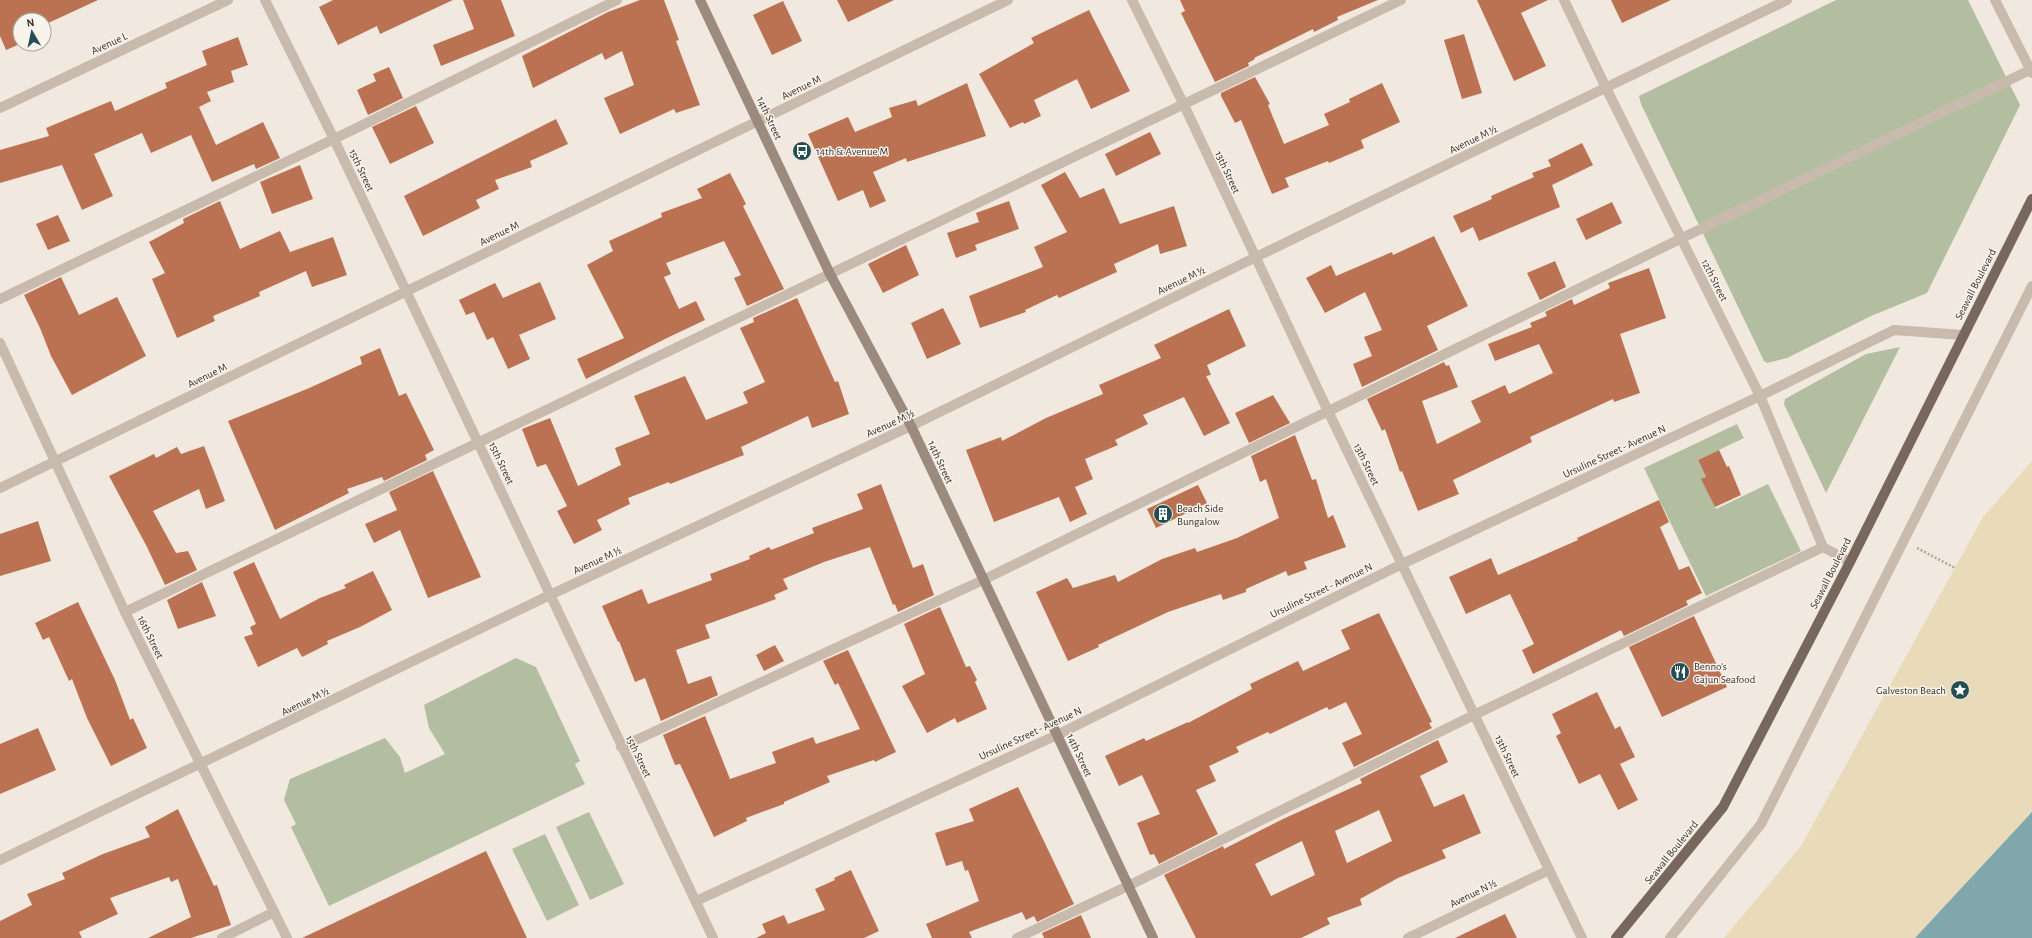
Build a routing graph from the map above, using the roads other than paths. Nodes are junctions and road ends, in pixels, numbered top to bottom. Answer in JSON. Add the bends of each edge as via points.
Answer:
{"nodes":[{"id":1,"x":228,"y":0,"type":"edge"},
{"id":2,"x":265,"y":0,"type":"edge"},
{"id":3,"x":617,"y":0,"type":"edge"},
{"id":4,"x":700,"y":0,"type":"edge"},
{"id":5,"x":1008,"y":0,"type":"edge"},
{"id":6,"x":1132,"y":0,"type":"edge"},
{"id":7,"x":1401,"y":0,"type":"edge"},
{"id":8,"x":1564,"y":0,"type":"edge"},
{"id":9,"x":1787,"y":0,"type":"edge"},
{"id":10,"x":1995,"y":0,"type":"edge"},
{"id":11,"x":2031,"y":72,"type":"edge"},
{"id":12,"x":1606,"y":88,"type":"junction"},
{"id":13,"x":1184,"y":105,"type":"junction"},
{"id":14,"x":0,"y":108,"type":"edge"},
{"id":15,"x":758,"y":121,"type":"junction"},
{"id":16,"x":334,"y":139,"type":"junction"},
{"id":17,"x":2032,"y":199,"type":"edge"},
{"id":18,"x":1680,"y":239,"type":"junction"},
{"id":19,"x":1255,"y":258,"type":"junction"},
{"id":20,"x":830,"y":274,"type":"junction"},
{"id":21,"x":2032,"y":286,"type":"edge"},
{"id":22,"x":406,"y":291,"type":"junction"},
{"id":23,"x":0,"y":299,"type":"edge"},
{"id":24,"x":1963,"y":335,"type":"junction"},
{"id":25,"x":0,"y":343,"type":"edge"},
{"id":26,"x":1760,"y":396,"type":"junction"},
{"id":27,"x":1328,"y":411,"type":"junction"},
{"id":28,"x":911,"y":426,"type":"junction"},
{"id":29,"x":479,"y":443,"type":"junction"},
{"id":30,"x":56,"y":461,"type":"junction"},
{"id":31,"x":0,"y":488,"type":"edge"},
{"id":32,"x":1823,"y":547,"type":"junction"},
{"id":33,"x":1850,"y":562,"type":"junction"},
{"id":34,"x":1402,"y":564,"type":"junction"},
{"id":35,"x":983,"y":580,"type":"junction"},
{"id":36,"x":550,"y":595,"type":"junction"},
{"id":37,"x":125,"y":612,"type":"junction"},
{"id":38,"x":1476,"y":714,"type":"junction"},
{"id":39,"x":1057,"y":735,"type":"junction"},
{"id":40,"x":621,"y":747,"type":"junction"},
{"id":41,"x":201,"y":764,"type":"junction"},
{"id":42,"x":0,"y":860,"type":"edge"},
{"id":43,"x":1549,"y":870,"type":"junction"},
{"id":44,"x":1128,"y":886,"type":"junction"},
{"id":45,"x":696,"y":901,"type":"junction"},
{"id":46,"x":274,"y":912,"type":"junction"},
{"id":47,"x":222,"y":938,"type":"edge"},
{"id":48,"x":287,"y":938,"type":"edge"},
{"id":49,"x":714,"y":938,"type":"edge"},
{"id":50,"x":1017,"y":938,"type":"edge"},
{"id":51,"x":1153,"y":938,"type":"edge"},
{"id":52,"x":1408,"y":938,"type":"edge"},
{"id":53,"x":1582,"y":938,"type":"edge"},
{"id":54,"x":1616,"y":938,"type":"edge"},
{"id":55,"x":1670,"y":938,"type":"edge"}],
"edges":[{"from":1,"to":14,"type":"street","name":"Avenue L"},
{"from":2,"to":16,"type":"street","name":"15th Street"},
{"from":3,"to":16,"type":"street"},
{"from":4,"to":15,"type":"main road","name":"14th Street"},
{"from":5,"to":15,"type":"street","name":"Avenue M"},
{"from":6,"to":13,"type":"street","name":"13th Street"},
{"from":7,"to":13,"type":"street"},
{"from":8,"to":12,"type":"street","name":"12th Street"},
{"from":9,"to":12,"type":"street","name":"Avenue M ½"},
{"from":10,"to":11,"type":"street"},
{"from":11,"to":18,"type":"street"},
{"from":12,"to":18,"type":"street","name":"12th Street"},
{"from":12,"to":19,"type":"street","name":"Avenue M ½"},
{"from":13,"to":19,"type":"street","name":"13th Street"},
{"from":13,"to":20,"type":"street"},
{"from":15,"to":20,"type":"main road","name":"14th Street"},
{"from":15,"to":22,"type":"street","name":"Avenue M"},
{"from":16,"to":22,"type":"street","name":"15th Street"},
{"from":16,"to":23,"type":"street"},
{"from":17,"to":24,"type":"main road","name":"Seawall Boulevard"},
{"from":18,"to":26,"type":"street","name":"12th Street"},
{"from":18,"to":27,"type":"street"},
{"from":19,"to":27,"type":"street","name":"13th Street"},
{"from":19,"to":28,"type":"street","name":"Avenue M ½"},
{"from":20,"to":28,"type":"main road","name":"14th Street"},
{"from":20,"to":29,"type":"street"},
{"from":21,"to":55,"type":"street","via":[[1761,824]]},
{"from":22,"to":29,"type":"street","name":"15th Street"},
{"from":22,"to":30,"type":"street","name":"Avenue M"},
{"from":24,"to":26,"type":"street","name":"Ursuline Street - Avenue N","via":[[1894,330]]},
{"from":24,"to":33,"type":"main road","name":"Seawall Boulevard"},
{"from":25,"to":30,"type":"street","name":"16th Street"},
{"from":26,"to":32,"type":"street","name":"12th Street"},
{"from":26,"to":34,"type":"street","name":"Ursuline Street - Avenue N"},
{"from":27,"to":34,"type":"street","name":"13th Street"},
{"from":27,"to":35,"type":"street"},
{"from":28,"to":35,"type":"main road","name":"14th Street"},
{"from":28,"to":36,"type":"street","name":"Avenue M ½"},
{"from":29,"to":36,"type":"street","name":"15th Street"},
{"from":29,"to":37,"type":"street"},
{"from":30,"to":31,"type":"street","name":"Avenue M"},
{"from":30,"to":37,"type":"street","name":"16th Street"},
{"from":32,"to":33,"type":"street"},
{"from":32,"to":38,"type":"street"},
{"from":33,"to":54,"type":"main road","name":"Seawall Boulevard","via":[[1723,807]]},
{"from":34,"to":38,"type":"street","name":"13th Street"},
{"from":34,"to":39,"type":"street","name":"Ursuline Street - Avenue N"},
{"from":35,"to":39,"type":"main road","name":"14th Street"},
{"from":35,"to":40,"type":"street"},
{"from":36,"to":40,"type":"street","name":"15th Street"},
{"from":36,"to":41,"type":"street","name":"Avenue M ½"},
{"from":37,"to":41,"type":"street","name":"16th Street"},
{"from":38,"to":43,"type":"street","name":"13th Street"},
{"from":38,"to":44,"type":"street"},
{"from":39,"to":44,"type":"main road","name":"14th Street"},
{"from":39,"to":45,"type":"street","name":"Ursuline Street - Avenue N"},
{"from":40,"to":45,"type":"street","name":"15th Street"},
{"from":41,"to":42,"type":"street","name":"Avenue M ½"},
{"from":41,"to":46,"type":"street","name":"16th Street"},
{"from":43,"to":52,"type":"street","name":"Avenue N ½"},
{"from":43,"to":53,"type":"street","name":"13th Street"},
{"from":44,"to":50,"type":"street"},
{"from":44,"to":51,"type":"main road","name":"14th Street"},
{"from":45,"to":49,"type":"street","name":"15th Street"},
{"from":46,"to":47,"type":"street"},
{"from":46,"to":48,"type":"street","name":"16th Street"}]}
